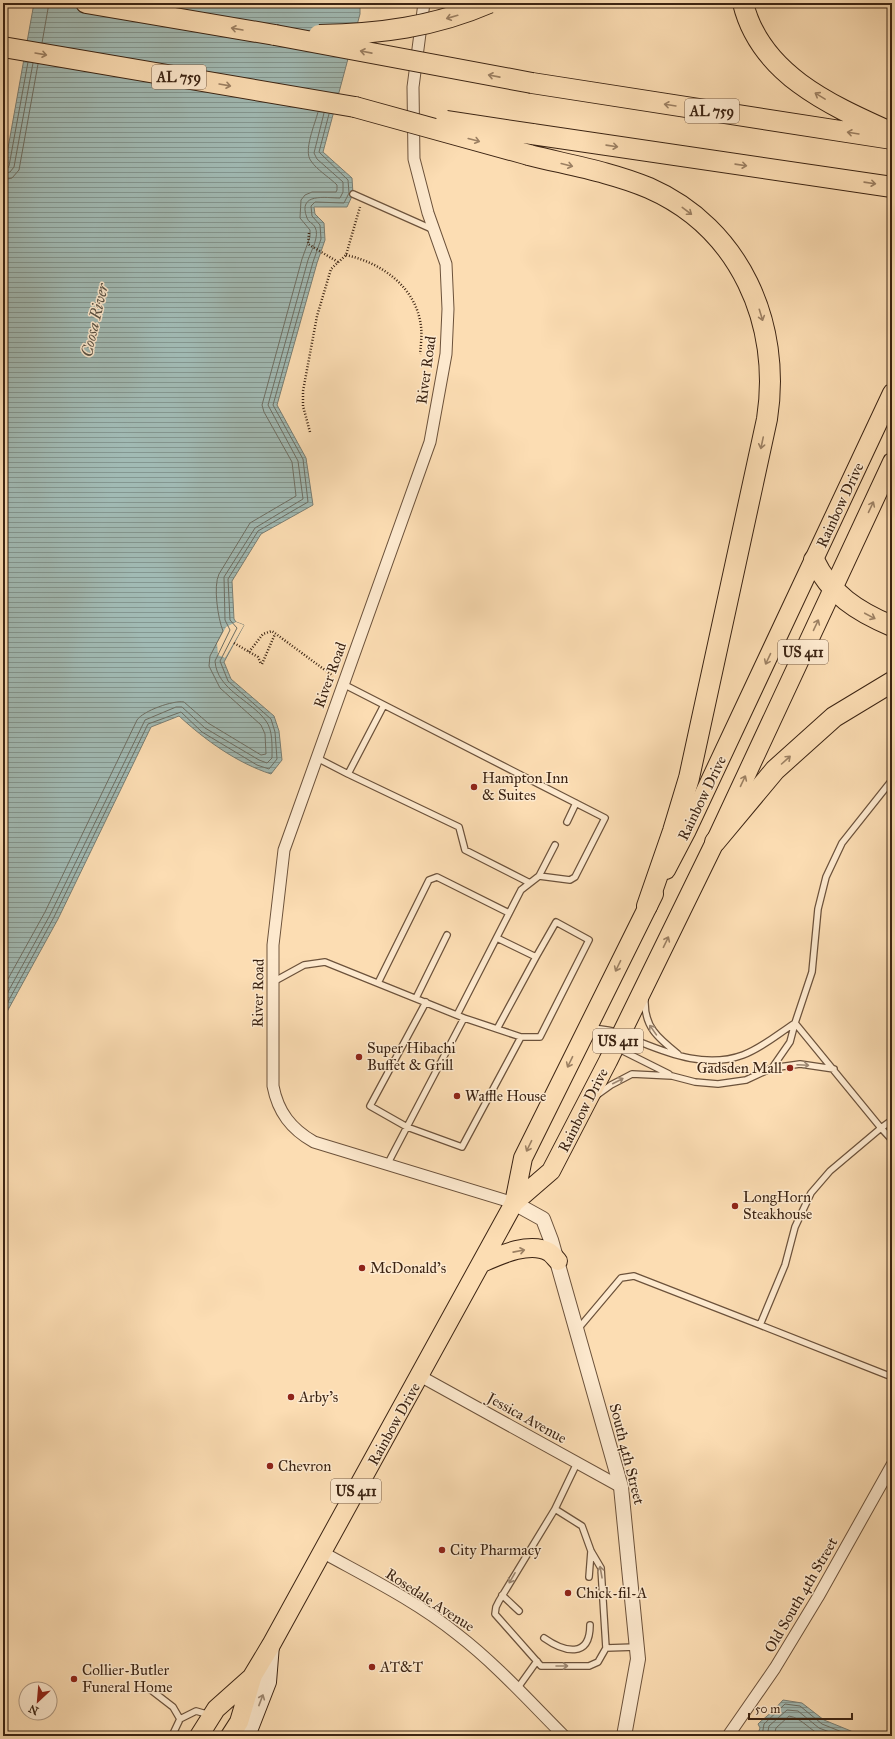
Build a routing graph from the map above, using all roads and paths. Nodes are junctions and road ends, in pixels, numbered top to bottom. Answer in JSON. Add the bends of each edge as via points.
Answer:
{"nodes":[{"id":1,"x":86,"y":3,"type":"edge"},
{"id":2,"x":424,"y":3,"type":"edge"},
{"id":3,"x":488,"y":3,"type":"edge"},
{"id":4,"x":743,"y":3,"type":"edge"},
{"id":5,"x":276,"y":35,"type":"junction"},
{"id":6,"x":3,"y":47,"type":"edge"},
{"id":7,"x":355,"y":107,"type":"junction"},
{"id":8,"x":892,"y":133,"type":"edge"},
{"id":9,"x":892,"y":139,"type":"edge"},
{"id":10,"x":891,"y":187,"type":"edge"},
{"id":11,"x":353,"y":194,"type":"dead end"},
{"id":12,"x":357,"y":218,"type":"dead end"},
{"id":13,"x":434,"y":230,"type":"junction"},
{"id":14,"x":309,"y":234,"type":"dead end"},
{"id":15,"x":346,"y":255,"type":"junction"},
{"id":16,"x":338,"y":262,"type":"junction"},
{"id":17,"x":420,"y":354,"type":"dead end"},
{"id":18,"x":892,"y":393,"type":"edge"},
{"id":19,"x":310,"y":432,"type":"dead end"},
{"id":20,"x":892,"y":462,"type":"edge"},
{"id":21,"x":814,"y":560,"type":"junction"},
{"id":22,"x":832,"y":590,"type":"junction"},
{"id":23,"x":892,"y":626,"type":"edge"},
{"id":24,"x":275,"y":634,"type":"junction"},
{"id":25,"x":234,"y":642,"type":"dead end"},
{"id":26,"x":249,"y":652,"type":"junction"},
{"id":27,"x":892,"y":682,"type":"edge"},
{"id":28,"x":343,"y":684,"type":"junction"},
{"id":29,"x":384,"y":705,"type":"junction"},
{"id":30,"x":317,"y":758,"type":"junction"},
{"id":31,"x":348,"y":774,"type":"junction"},
{"id":32,"x":892,"y":780,"type":"edge"},
{"id":33,"x":576,"y":803,"type":"junction"},
{"id":34,"x":567,"y":822,"type":"dead end"},
{"id":35,"x":715,"y":842,"type":"junction"},
{"id":36,"x":555,"y":845,"type":"dead end"},
{"id":37,"x":539,"y":876,"type":"junction"},
{"id":38,"x":530,"y":883,"type":"junction"},
{"id":39,"x":647,"y":906,"type":"junction"},
{"id":40,"x":509,"y":912,"type":"junction"},
{"id":41,"x":447,"y":935,"type":"dead end"},
{"id":42,"x":496,"y":938,"type":"junction"},
{"id":43,"x":536,"y":957,"type":"junction"},
{"id":44,"x":649,"y":977,"type":"junction"},
{"id":45,"x":273,"y":982,"type":"junction"},
{"id":46,"x":378,"y":983,"type":"junction"},
{"id":47,"x":416,"y":998,"type":"junction"},
{"id":48,"x":426,"y":1002,"type":"junction"},
{"id":49,"x":457,"y":1015,"type":"junction"},
{"id":50,"x":464,"y":1018,"type":"junction"},
{"id":51,"x":795,"y":1023,"type":"junction"},
{"id":52,"x":588,"y":1027,"type":"junction"},
{"id":53,"x":497,"y":1029,"type":"junction"},
{"id":54,"x":521,"y":1037,"type":"junction"},
{"id":55,"x":619,"y":1040,"type":"junction"},
{"id":56,"x":681,"y":1057,"type":"junction"},
{"id":57,"x":772,"y":1068,"type":"junction"},
{"id":58,"x":834,"y":1069,"type":"junction"},
{"id":59,"x":672,"y":1076,"type":"junction"},
{"id":60,"x":586,"y":1104,"type":"junction"},
{"id":61,"x":892,"y":1120,"type":"edge"},
{"id":62,"x":407,"y":1127,"type":"junction"},
{"id":63,"x":881,"y":1128,"type":"junction"},
{"id":64,"x":892,"y":1140,"type":"edge"},
{"id":65,"x":387,"y":1164,"type":"junction"},
{"id":66,"x":514,"y":1203,"type":"junction"},
{"id":67,"x":558,"y":1261,"type":"junction"},
{"id":68,"x":482,"y":1263,"type":"junction"},
{"id":69,"x":760,"y":1325,"type":"junction"},
{"id":70,"x":577,"y":1330,"type":"junction"},
{"id":71,"x":420,"y":1376,"type":"junction"},
{"id":72,"x":892,"y":1377,"type":"edge"},
{"id":73,"x":577,"y":1463,"type":"junction"},
{"id":74,"x":892,"y":1465,"type":"edge"},
{"id":75,"x":620,"y":1487,"type":"junction"},
{"id":76,"x":555,"y":1509,"type":"junction"},
{"id":77,"x":322,"y":1552,"type":"junction"},
{"id":78,"x":591,"y":1552,"type":"junction"},
{"id":79,"x":589,"y":1577,"type":"dead end"},
{"id":80,"x":502,"y":1595,"type":"junction"},
{"id":81,"x":519,"y":1611,"type":"dead end"},
{"id":82,"x":590,"y":1625,"type":"dead end"},
{"id":83,"x":544,"y":1638,"type":"dead end"},
{"id":84,"x":271,"y":1645,"type":"junction"},
{"id":85,"x":637,"y":1647,"type":"junction"},
{"id":86,"x":606,"y":1648,"type":"junction"},
{"id":87,"x":537,"y":1661,"type":"junction"},
{"id":88,"x":253,"y":1675,"type":"junction"},
{"id":89,"x":517,"y":1689,"type":"junction"},
{"id":90,"x":151,"y":1690,"type":"dead end"},
{"id":91,"x":212,"y":1716,"type":"junction"},
{"id":92,"x":180,"y":1719,"type":"junction"},
{"id":93,"x":172,"y":1736,"type":"edge"},
{"id":94,"x":199,"y":1736,"type":"edge"},
{"id":95,"x":230,"y":1736,"type":"edge"},
{"id":96,"x":248,"y":1736,"type":"edge"},
{"id":97,"x":564,"y":1736,"type":"edge"},
{"id":98,"x":624,"y":1736,"type":"edge"},
{"id":99,"x":728,"y":1736,"type":"edge"}],
"edges":[{"from":5,"to":1,"type":"highway","number":"AL 759","one_way":true},
{"from":2,"to":13,"type":"street","name":"River Road","via":[[413,87],[414,159]]},
{"from":3,"to":5,"type":"highway","one_way":true,"bridge":true,"via":[[464,14],[423,26],[356,34]]},
{"from":8,"to":4,"type":"highway","one_way":true,"via":[[851,114],[787,74],[770,57],[757,38]]},
{"from":9,"to":5,"type":"highway","number":"AL 759","one_way":true,"bridge":true,"via":[[532,84]]},
{"from":6,"to":7,"type":"highway","number":"AL 759","one_way":true},
{"from":7,"to":10,"type":"highway","number":"AL 759","one_way":true,"bridge":true},
{"from":7,"to":39,"type":"highway","one_way":true,"bridge":true,"via":[[631,181],[650,189],[686,210],[716,237],[741,270],[759,307],[769,347],[771,387],[767,419],[689,778]]},
{"from":11,"to":13,"type":"lane"},
{"from":12,"to":15,"type":"path"},
{"from":13,"to":28,"type":"street","name":"River Road","via":[[446,264],[448,310],[446,354],[430,442]]},
{"from":14,"to":16,"type":"path","via":[[308,244]]},
{"from":15,"to":16,"type":"path"},
{"from":15,"to":17,"type":"path","via":[[359,258],[390,274],[404,286],[414,301],[422,328]]},
{"from":16,"to":19,"type":"path","via":[[331,269],[317,316],[303,391],[303,406]]},
{"from":18,"to":21,"type":"main road","name":"Rainbow Drive","number":"US 411"},
{"from":22,"to":20,"type":"main road","name":"Rainbow Drive","number":"US 411","one_way":true},
{"from":21,"to":22,"type":"highway"},
{"from":21,"to":39,"type":"main road","name":"Rainbow Drive","number":"US 411","one_way":true,"via":[[687,830]]},
{"from":22,"to":23,"type":"highway","one_way":true,"via":[[863,613]]},
{"from":35,"to":22,"type":"main road","name":"Rainbow Drive","number":"US 411","one_way":true},
{"from":24,"to":26,"type":"path","via":[[272,631],[263,634]]},
{"from":24,"to":26,"type":"path","via":[[262,664]]},
{"from":24,"to":28,"type":"path"},
{"from":25,"to":26,"type":"path"},
{"from":35,"to":27,"type":"highway","one_way":true,"via":[[775,770],[804,743],[834,717]]},
{"from":28,"to":29,"type":"lane"},
{"from":28,"to":30,"type":"street","name":"River Road"},
{"from":29,"to":31,"type":"lane"},
{"from":29,"to":33,"type":"lane"},
{"from":30,"to":31,"type":"lane"},
{"from":30,"to":45,"type":"street","name":"River Road","via":[[284,850],[273,945]]},
{"from":31,"to":38,"type":"lane","via":[[459,827],[465,850]]},
{"from":32,"to":51,"type":"lane","via":[[842,843],[826,877],[818,909],[812,972]]},
{"from":33,"to":34,"type":"lane"},
{"from":33,"to":37,"type":"lane","via":[[605,818],[575,877],[570,880]]},
{"from":44,"to":35,"type":"main road","name":"Rainbow Drive","number":"US 411","one_way":true},
{"from":36,"to":37,"type":"lane"},
{"from":37,"to":38,"type":"lane"},
{"from":38,"to":40,"type":"lane","via":[[521,890]]},
{"from":39,"to":52,"type":"main road","name":"Rainbow Drive","number":"US 411","one_way":true},
{"from":40,"to":42,"type":"lane"},
{"from":40,"to":46,"type":"lane","via":[[437,877],[429,880]]},
{"from":41,"to":47,"type":"lane"},
{"from":42,"to":43,"type":"lane"},
{"from":42,"to":49,"type":"lane"},
{"from":43,"to":53,"type":"lane"},
{"from":43,"to":54,"type":"lane","via":[[556,922],[589,940],[540,1037]]},
{"from":44,"to":55,"type":"main road","name":"Rainbow Drive","number":"US 411"},
{"from":56,"to":44,"type":"lane","one_way":true,"via":[[660,1039],[645,1014]]},
{"from":45,"to":46,"type":"lane","via":[[304,964],[325,962]]},
{"from":45,"to":65,"type":"street","name":"River Road","via":[[273,1086],[283,1114],[296,1130],[314,1142]]},
{"from":46,"to":47,"type":"lane"},
{"from":47,"to":48,"type":"lane"},
{"from":48,"to":49,"type":"lane"},
{"from":48,"to":62,"type":"lane","via":[[370,1106]]},
{"from":49,"to":50,"type":"lane"},
{"from":50,"to":53,"type":"lane"},
{"from":50,"to":62,"type":"lane"},
{"from":51,"to":56,"type":"lane","via":[[765,1044],[743,1055],[718,1061]]},
{"from":51,"to":57,"type":"lane","via":[[790,1042]]},
{"from":51,"to":58,"type":"lane"},
{"from":52,"to":55,"type":"lane"},
{"from":52,"to":55,"type":"lane"},
{"from":52,"to":66,"type":"main road","name":"Rainbow Drive","number":"US 411","one_way":true,"via":[[523,1158]]},
{"from":53,"to":54,"type":"lane"},
{"from":54,"to":62,"type":"lane","via":[[462,1147]]},
{"from":55,"to":56,"type":"lane"},
{"from":55,"to":59,"type":"lane"},
{"from":55,"to":60,"type":"main road","name":"Rainbow Drive","number":"US 411"},
{"from":57,"to":58,"type":"lane","one_way":true,"via":[[800,1064]]},
{"from":57,"to":59,"type":"lane","via":[[746,1080],[718,1084]]},
{"from":58,"to":63,"type":"lane"},
{"from":60,"to":59,"type":"lane","one_way":true,"via":[[610,1085],[632,1074]]},
{"from":60,"to":66,"type":"main road","name":"Rainbow Drive","number":"US 411","via":[[551,1171]]},
{"from":61,"to":63,"type":"lane"},
{"from":62,"to":65,"type":"lane"},
{"from":63,"to":64,"type":"lane"},
{"from":63,"to":69,"type":"lane","via":[[830,1171],[810,1193],[795,1227],[785,1265]]},
{"from":65,"to":66,"type":"street","name":"River Road"},
{"from":66,"to":67,"type":"street","name":"South 4th Street","via":[[543,1219]]},
{"from":66,"to":68,"type":"main road","name":"Rainbow Drive","number":"US 411"},
{"from":68,"to":67,"type":"main road","one_way":true,"via":[[531,1248],[550,1252]]},
{"from":67,"to":70,"type":"street","name":"South 4th Street"},
{"from":68,"to":71,"type":"main road","name":"Rainbow Drive","number":"US 411"},
{"from":69,"to":70,"type":"lane","via":[[634,1276],[621,1278]]},
{"from":69,"to":72,"type":"lane"},
{"from":70,"to":75,"type":"street","name":"South 4th Street"},
{"from":71,"to":73,"type":"street","name":"Jessica Avenue"},
{"from":71,"to":77,"type":"main road","name":"Rainbow Drive","number":"US 411"},
{"from":73,"to":75,"type":"street","name":"Jessica Avenue"},
{"from":73,"to":76,"type":"lane"},
{"from":74,"to":99,"type":"street","name":"Old South 4th Street","via":[[818,1597],[775,1668]]},
{"from":75,"to":85,"type":"street","name":"South 4th Street"},
{"from":76,"to":78,"type":"lane","via":[[582,1526]]},
{"from":76,"to":80,"type":"lane","one_way":true},
{"from":77,"to":84,"type":"main road","name":"Rainbow Drive","number":"US 411"},
{"from":77,"to":89,"type":"street","name":"Rosedale Avenue","via":[[428,1613],[482,1654]]},
{"from":78,"to":79,"type":"lane"},
{"from":86,"to":78,"type":"lane","one_way":true,"via":[[601,1568]]},
{"from":80,"to":81,"type":"lane"},
{"from":80,"to":87,"type":"lane","via":[[495,1614]]},
{"from":82,"to":83,"type":"lane","via":[[588,1642],[582,1648],[574,1650],[556,1647]]},
{"from":84,"to":88,"type":"main road","number":"US 411"},
{"from":96,"to":84,"type":"main road","name":"Rainbow Drive","one_way":true,"via":[[268,1682]]},
{"from":85,"to":86,"type":"lane"},
{"from":85,"to":98,"type":"street","name":"South 4th Street","via":[[638,1659]]},
{"from":87,"to":86,"type":"lane","one_way":true,"via":[[541,1666],[589,1666],[598,1662]]},
{"from":87,"to":89,"type":"lane"},
{"from":88,"to":91,"type":"main road","number":"US 411","via":[[216,1709]]},
{"from":88,"to":95,"type":"main road","number":"US 411","via":[[239,1722]]},
{"from":89,"to":97,"type":"street","name":"Rosedale Avenue"},
{"from":90,"to":92,"type":"lane","via":[[173,1707]]},
{"from":91,"to":92,"type":"lane","via":[[196,1710]]},
{"from":91,"to":94,"type":"main road","number":"US 411"},
{"from":92,"to":93,"type":"lane"}]}
